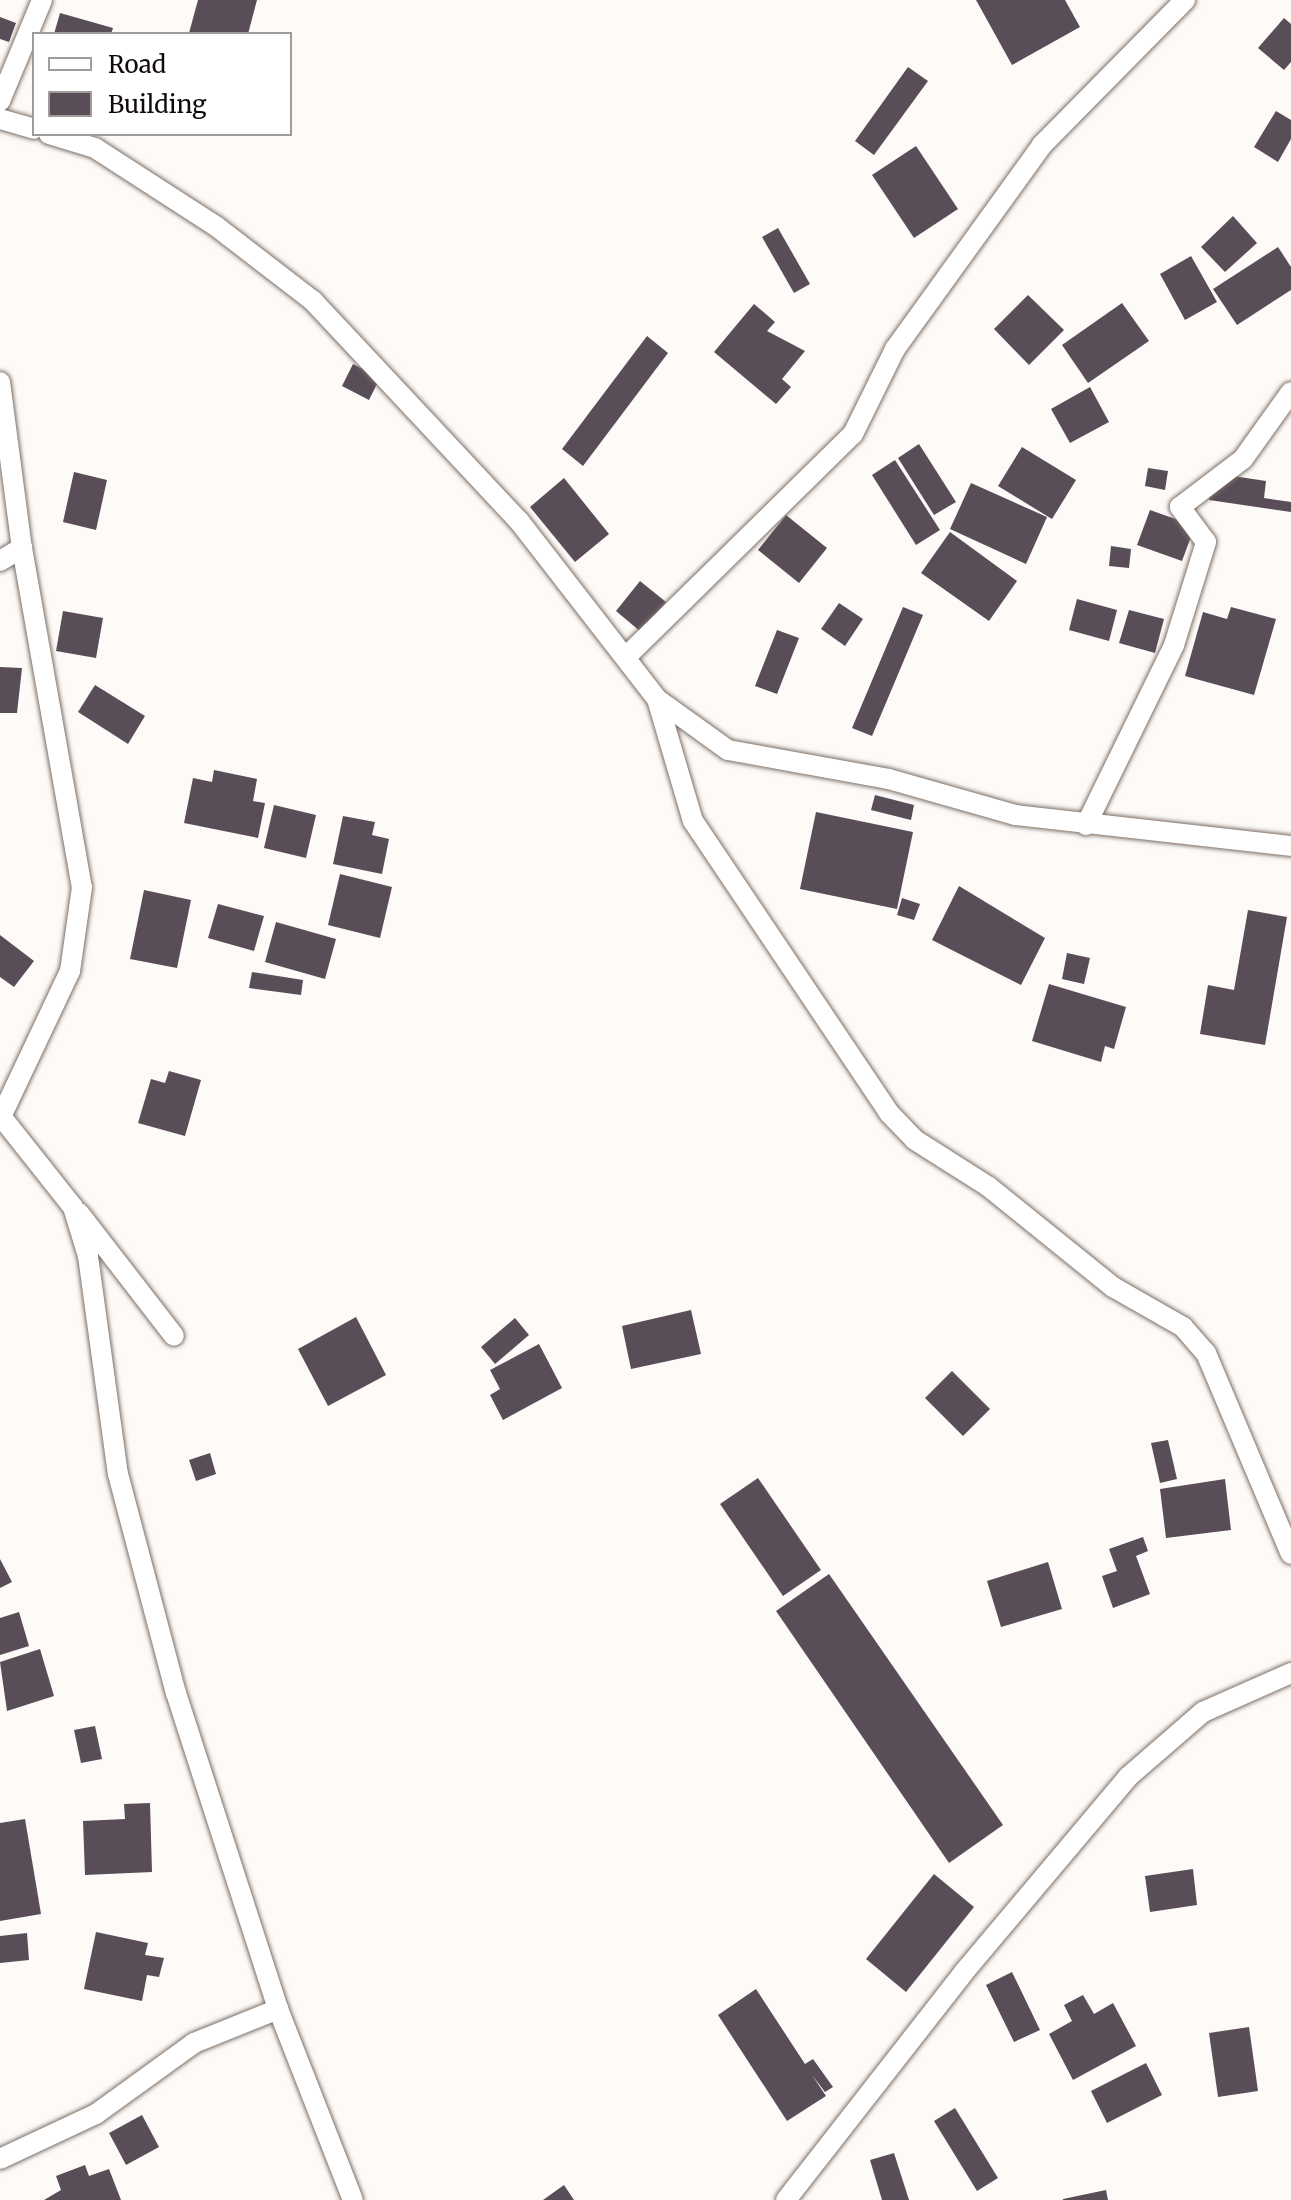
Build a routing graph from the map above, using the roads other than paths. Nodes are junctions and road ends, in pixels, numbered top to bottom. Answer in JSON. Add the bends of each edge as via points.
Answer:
{"nodes":[{"id":1,"x":42,"y":0,"type":"edge"},
{"id":2,"x":1185,"y":0,"type":"edge"},
{"id":3,"x":0,"y":101,"type":"edge"},
{"id":4,"x":0,"y":119,"type":"edge"},
{"id":5,"x":32,"y":128,"type":"edge"},
{"id":6,"x":56,"y":136,"type":"edge"},
{"id":7,"x":0,"y":382,"type":"edge"},
{"id":8,"x":1291,"y":392,"type":"edge"},
{"id":9,"x":22,"y":548,"type":"junction"},
{"id":10,"x":0,"y":561,"type":"edge"},
{"id":11,"x":628,"y":655,"type":"junction"},
{"id":12,"x":657,"y":699,"type":"junction"},
{"id":13,"x":1086,"y":825,"type":"junction"},
{"id":14,"x":1291,"y":846,"type":"edge"},
{"id":15,"x":1,"y":1116,"type":"edge"},
{"id":16,"x":73,"y":1207,"type":"junction"},
{"id":17,"x":174,"y":1336,"type":"dead end"},
{"id":18,"x":1291,"y":1554,"type":"edge"},
{"id":19,"x":1291,"y":1673,"type":"edge"},
{"id":20,"x":278,"y":2009,"type":"junction"},
{"id":21,"x":0,"y":2159,"type":"edge"},
{"id":22,"x":353,"y":2200,"type":"edge"},
{"id":23,"x":786,"y":2200,"type":"edge"}],
"edges":[{"from":1,"to":3,"type":"street"},
{"from":2,"to":11,"type":"street","via":[[1032,157],[895,349],[853,434]]},
{"from":4,"to":5,"type":"street"},
{"from":6,"to":11,"type":"street","via":[[95,148],[217,227],[313,301],[519,521]]},
{"from":7,"to":9,"type":"street"},
{"from":8,"to":13,"type":"street","via":[[1243,459],[1180,507],[1206,542],[1174,645]]},
{"from":9,"to":10,"type":"street"},
{"from":9,"to":15,"type":"street","via":[[82,887],[70,971]]},
{"from":11,"to":12,"type":"street"},
{"from":12,"to":13,"type":"street","via":[[728,750],[889,779],[1015,815]]},
{"from":12,"to":18,"type":"street","via":[[693,821],[889,1113],[915,1140],[989,1187],[1102,1280],[1183,1327],[1206,1353]]},
{"from":13,"to":14,"type":"street"},
{"from":15,"to":16,"type":"street"},
{"from":16,"to":17,"type":"street","via":[[118,1256]]},
{"from":16,"to":20,"type":"street","via":[[88,1256],[118,1474],[176,1693]]},
{"from":19,"to":23,"type":"street","via":[[1203,1712],[1128,1777],[964,1972]]},
{"from":20,"to":21,"type":"street","via":[[194,2043],[96,2114]]},
{"from":20,"to":22,"type":"street"}]}
